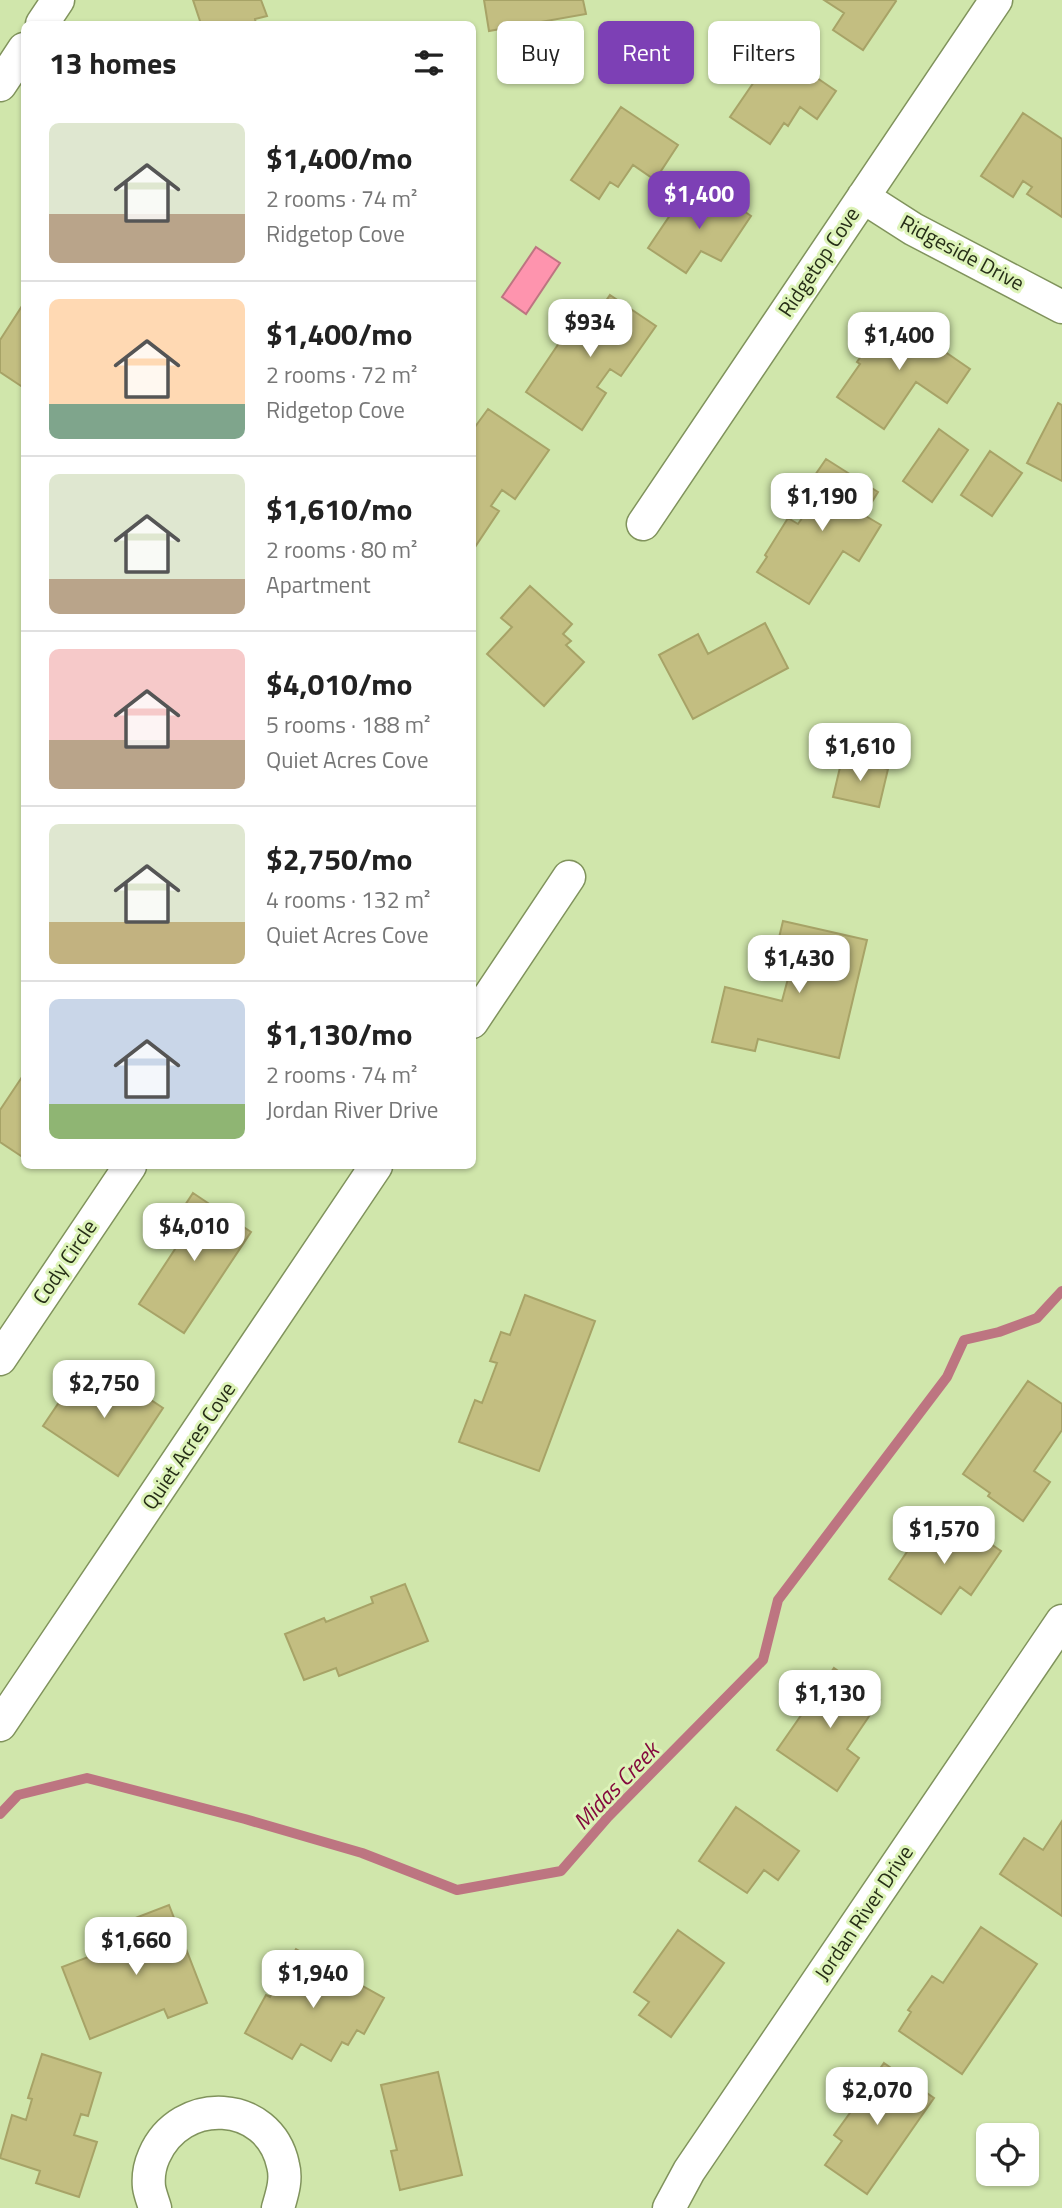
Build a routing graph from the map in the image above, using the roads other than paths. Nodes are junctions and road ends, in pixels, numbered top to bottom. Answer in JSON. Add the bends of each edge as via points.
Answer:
{"nodes":[{"id":1,"x":58,"y":0,"type":"edge"},
{"id":2,"x":996,"y":0,"type":"edge"},
{"id":3,"x":44,"y":21,"type":"edge"},
{"id":4,"x":21,"y":54,"type":"edge"},
{"id":5,"x":0,"y":85,"type":"edge"},
{"id":6,"x":863,"y":197,"type":"junction"},
{"id":7,"x":1062,"y":307,"type":"edge"},
{"id":8,"x":643,"y":524,"type":"dead end"},
{"id":9,"x":569,"y":877,"type":"dead end"},
{"id":10,"x":476,"y":1015,"type":"edge"},
{"id":11,"x":128,"y":1169,"type":"edge"},
{"id":12,"x":374,"y":1169,"type":"edge"},
{"id":13,"x":0,"y":1359,"type":"edge"},
{"id":14,"x":1062,"y":1621,"type":"edge"},
{"id":15,"x":0,"y":1725,"type":"edge"},
{"id":16,"x":155,"y":2208,"type":"edge"},
{"id":17,"x":278,"y":2208,"type":"edge"},
{"id":18,"x":669,"y":2208,"type":"edge"}],
"edges":[{"from":1,"to":3,"type":"street"},
{"from":2,"to":6,"type":"street","name":"Ridgetop Cove"},
{"from":4,"to":5,"type":"street"},
{"from":6,"to":7,"type":"street","name":"Ridgeside Drive","via":[[913,229]]},
{"from":6,"to":8,"type":"street","name":"Ridgetop Cove"},
{"from":9,"to":10,"type":"street"},
{"from":11,"to":13,"type":"street","name":"Cody Circle"},
{"from":12,"to":15,"type":"street","name":"Quiet Acres Cove"},
{"from":14,"to":18,"type":"street","name":"Jordan River Drive","via":[[696,2160]]},
{"from":16,"to":17,"type":"street","via":[[149,2188],[150,2165],[160,2143],[175,2126],[195,2115],[218,2112],[241,2116],[260,2127],[275,2145],[284,2166]]}]}
